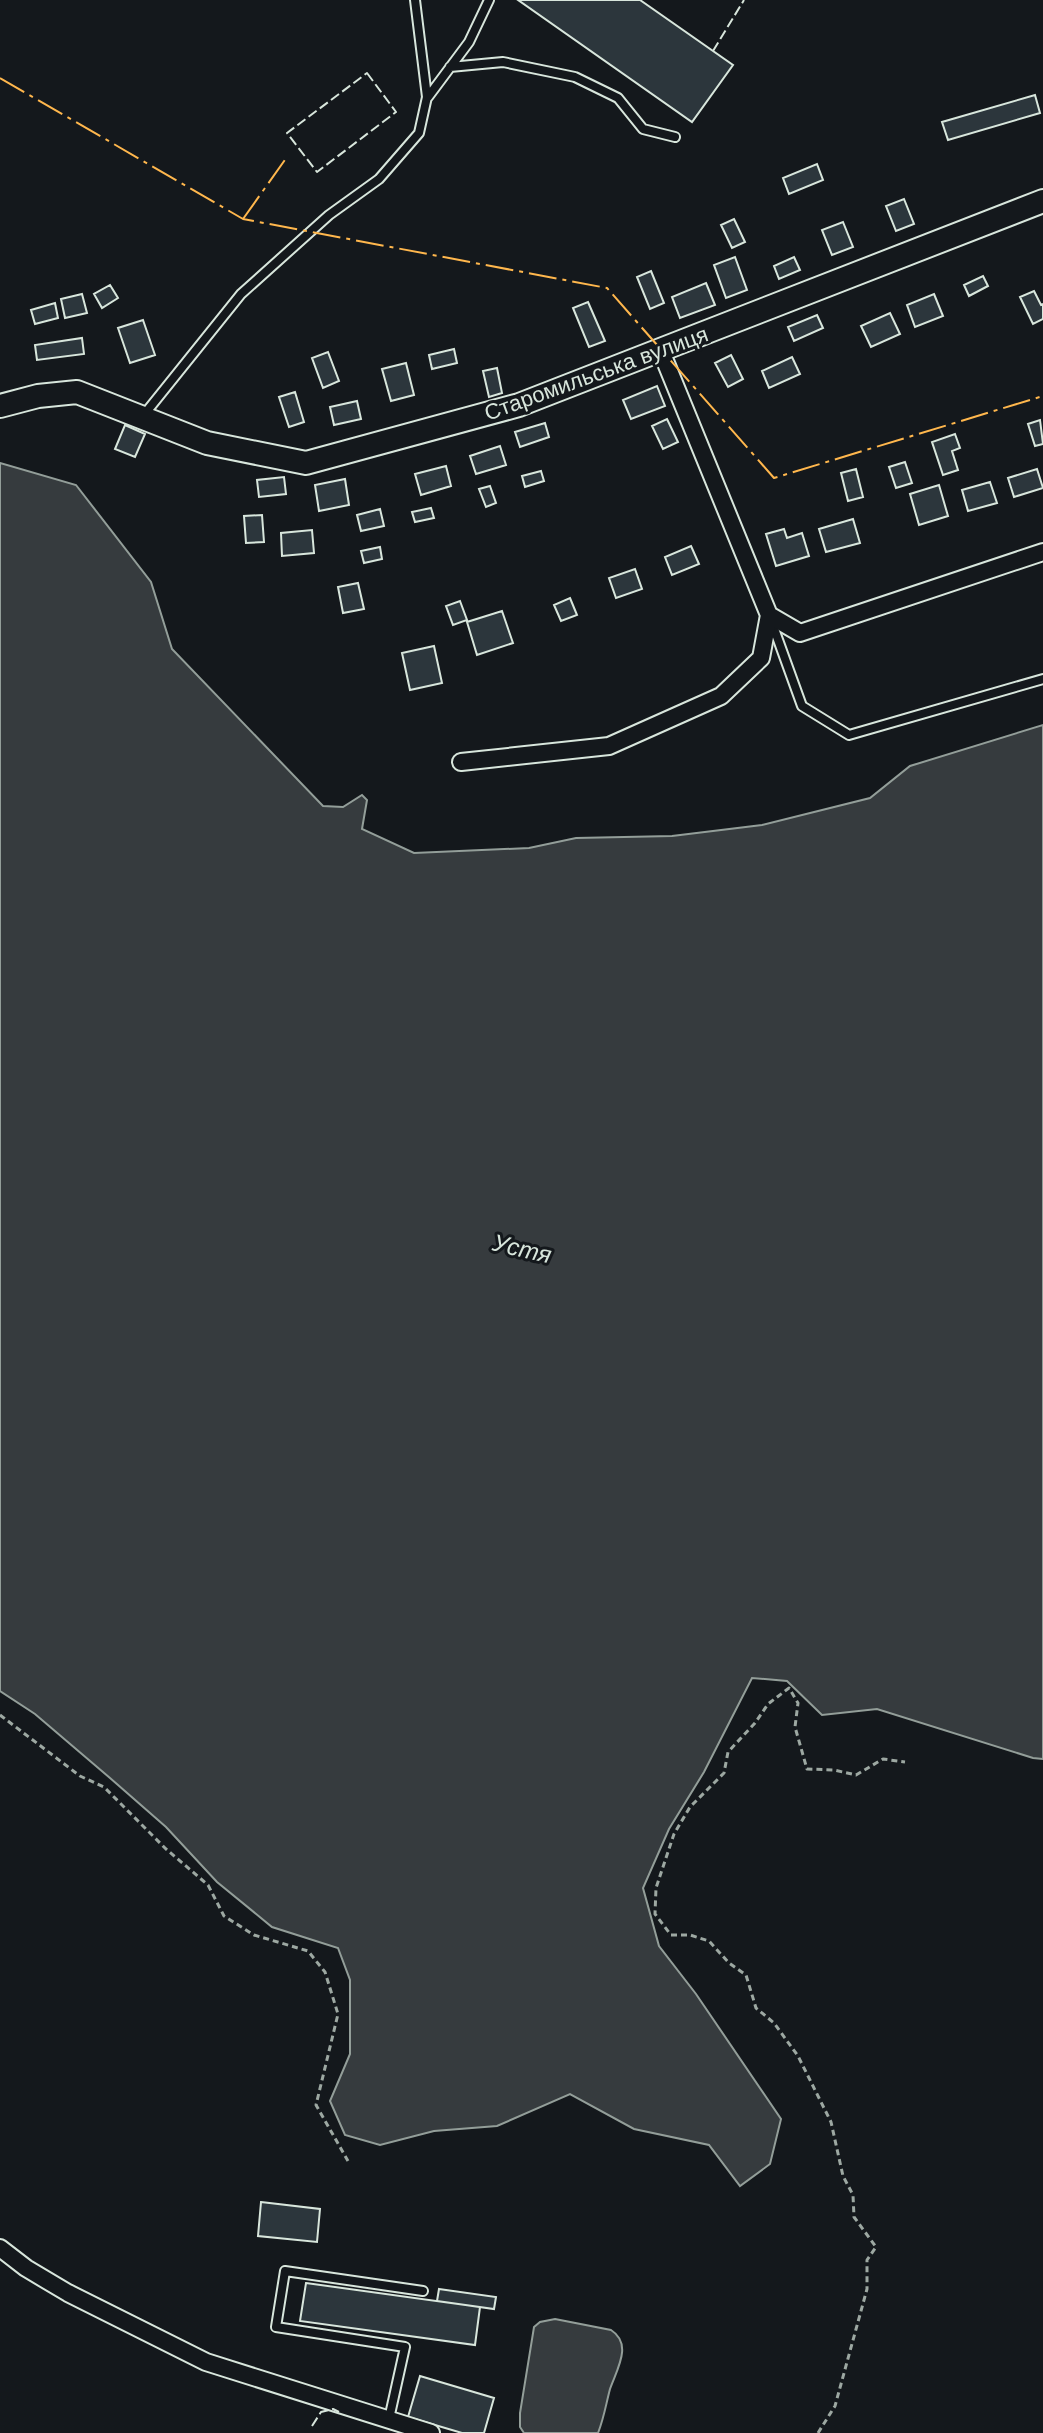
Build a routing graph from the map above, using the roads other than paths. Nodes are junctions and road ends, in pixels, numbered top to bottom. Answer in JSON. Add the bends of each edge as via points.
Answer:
{"nodes":[{"id":1,"x":415,"y":0,"type":"edge"},
{"id":2,"x":489,"y":0,"type":"edge"},
{"id":3,"x":450,"y":67,"type":"junction"},
{"id":4,"x":427,"y":97,"type":"junction"},
{"id":5,"x":675,"y":137,"type":"dead end"},
{"id":6,"x":1043,"y":201,"type":"edge"},
{"id":7,"x":661,"y":351,"type":"junction"},
{"id":8,"x":0,"y":406,"type":"edge"},
{"id":9,"x":142,"y":417,"type":"junction"},
{"id":10,"x":1043,"y":552,"type":"edge"},
{"id":11,"x":769,"y":615,"type":"junction"},
{"id":12,"x":1043,"y":679,"type":"edge"},
{"id":13,"x":461,"y":762,"type":"dead end"},
{"id":14,"x":0,"y":2248,"type":"edge"},
{"id":15,"x":423,"y":2291,"type":"dead end"},
{"id":16,"x":389,"y":2419,"type":"junction"},
{"id":17,"x":431,"y":2433,"type":"edge"}],
"edges":[{"from":1,"to":4,"type":"lane"},
{"from":2,"to":3,"type":"lane"},
{"from":3,"to":4,"type":"lane"},
{"from":3,"to":5,"type":"lane","via":[[503,62],[575,77],[618,98],[643,129]]},
{"from":4,"to":9,"type":"lane","via":[[419,133],[379,179],[329,215],[241,294]]},
{"from":6,"to":7,"type":"street","name":"Старомильська вулиця"},
{"from":7,"to":9,"type":"street","name":"Старомильська вулиця","via":[[519,405],[306,463],[207,443]]},
{"from":7,"to":11,"type":"street"},
{"from":8,"to":9,"type":"street","name":"Старомильська вулиця","via":[[77,392]]},
{"from":10,"to":11,"type":"street","via":[[800,633]]},
{"from":11,"to":12,"type":"lane","via":[[802,706],[849,735]]},
{"from":11,"to":13,"type":"street","via":[[761,658],[721,696],[609,746]]},
{"from":14,"to":16,"type":"street","via":[[68,2293],[206,2362]]},
{"from":15,"to":16,"type":"lane","via":[[285,2271],[276,2327],[405,2347]]},
{"from":16,"to":17,"type":"street"}]}
